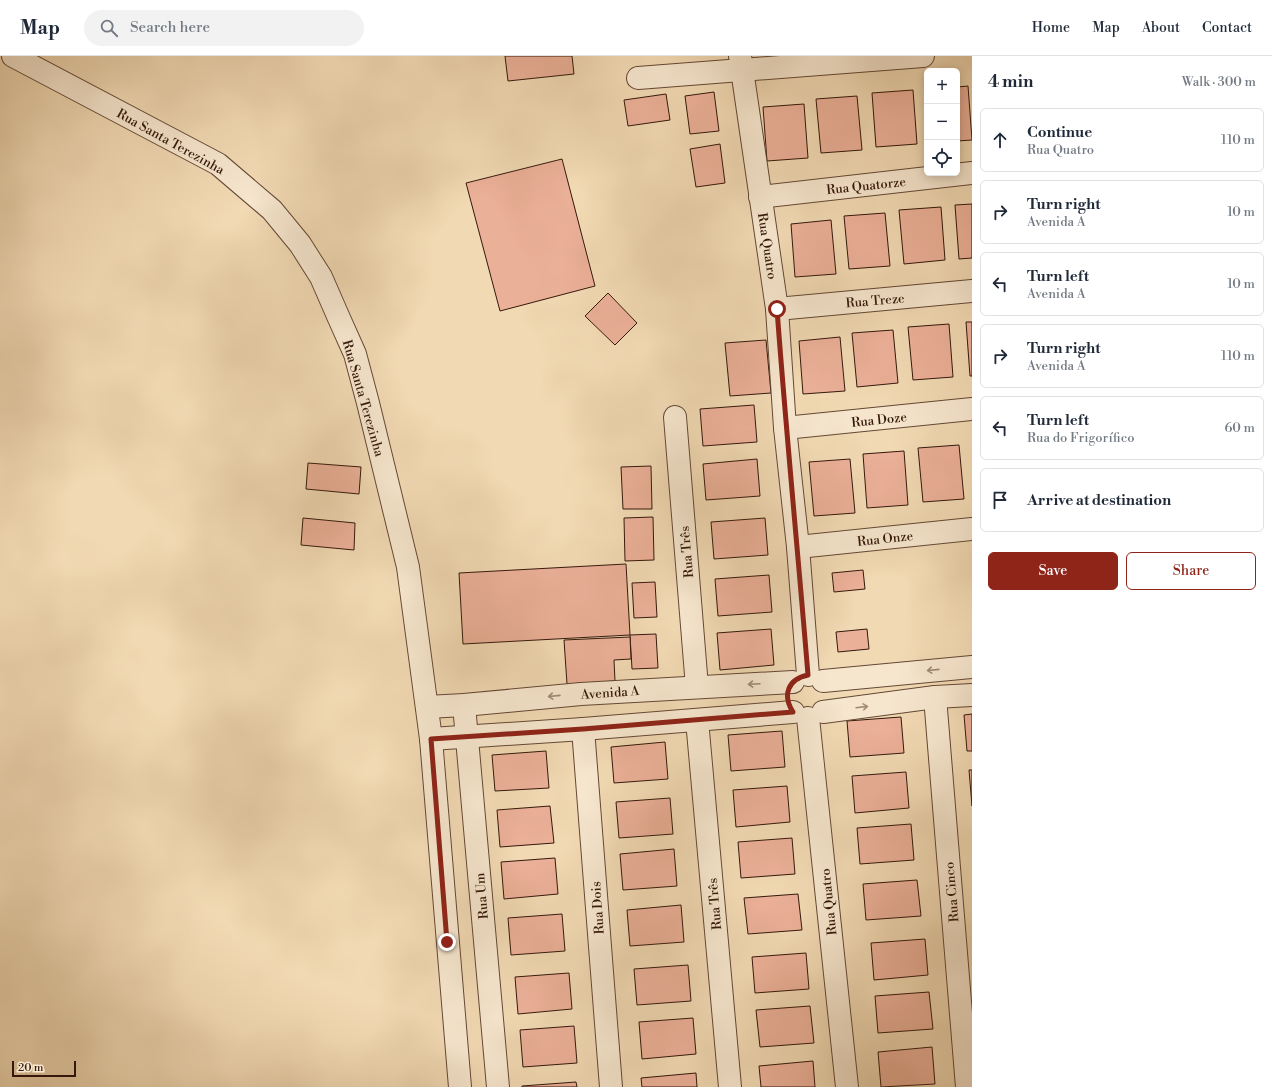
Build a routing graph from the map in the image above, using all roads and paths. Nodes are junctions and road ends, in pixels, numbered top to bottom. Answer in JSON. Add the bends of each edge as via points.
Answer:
{"nodes":[{"id":1,"x":13,"y":56,"type":"edge"},
{"id":2,"x":923,"y":56,"type":"edge"},
{"id":3,"x":741,"y":62,"type":"edge"},
{"id":4,"x":638,"y":78,"type":"dead end"},
{"id":5,"x":972,"y":173,"type":"edge"},
{"id":6,"x":760,"y":197,"type":"junction"},
{"id":7,"x":972,"y":291,"type":"edge"},
{"id":8,"x":777,"y":309,"type":"junction"},
{"id":9,"x":972,"y":409,"type":"edge"},
{"id":10,"x":675,"y":417,"type":"dead end"},
{"id":11,"x":785,"y":428,"type":"junction"},
{"id":12,"x":972,"y":529,"type":"edge"},
{"id":13,"x":798,"y":546,"type":"junction"},
{"id":14,"x":972,"y":666,"type":"edge"},
{"id":15,"x":808,"y":679,"type":"junction"},
{"id":16,"x":697,"y":687,"type":"junction"},
{"id":17,"x":972,"y":695,"type":"edge"},
{"id":18,"x":935,"y":697,"type":"junction"},
{"id":19,"x":464,"y":705,"type":"junction"},
{"id":20,"x":427,"y":707,"type":"junction"},
{"id":21,"x":808,"y":714,"type":"junction"},
{"id":22,"x":697,"y":720,"type":"junction"},
{"id":23,"x":583,"y":729,"type":"junction"},
{"id":24,"x":468,"y":737,"type":"junction"},
{"id":25,"x":431,"y":739,"type":"junction"},
{"id":26,"x":460,"y":1087,"type":"edge"},
{"id":27,"x":498,"y":1087,"type":"edge"},
{"id":28,"x":611,"y":1087,"type":"edge"},
{"id":29,"x":730,"y":1087,"type":"edge"},
{"id":30,"x":847,"y":1087,"type":"edge"},
{"id":31,"x":967,"y":1087,"type":"edge"}],
"edges":[{"from":1,"to":20,"type":"street","name":"Rua Santa Terezinha","via":[[218,164],[272,210],[300,244],[321,277],[354,354],[368,403],[408,567]]},
{"from":2,"to":3,"type":"street"},
{"from":3,"to":4,"type":"street"},
{"from":3,"to":6,"type":"street","name":"Rua Quatro"},
{"from":5,"to":6,"type":"street","name":"Rua Quatorze"},
{"from":6,"to":8,"type":"street","name":"Rua Quatro"},
{"from":7,"to":8,"type":"street","name":"Rua Treze"},
{"from":8,"to":11,"type":"street","name":"Rua Quatro"},
{"from":9,"to":11,"type":"street","name":"Rua Doze"},
{"from":10,"to":16,"type":"street","name":"Rua Três"},
{"from":11,"to":13,"type":"street","name":"Rua Quatro"},
{"from":12,"to":13,"type":"street","name":"Rua Onze"},
{"from":13,"to":15,"type":"street","name":"Rua Quatro"},
{"from":14,"to":15,"type":"street","name":"Avenida A","one_way":true},
{"from":15,"to":16,"type":"street","name":"Avenida A","one_way":true},
{"from":15,"to":21,"type":"street","via":[[788,688],[787,696],[789,705]]},
{"from":15,"to":21,"type":"street","via":[[828,688],[829,696],[828,705]]},
{"from":16,"to":19,"type":"street","name":"Avenida A","one_way":true},
{"from":17,"to":18,"type":"street"},
{"from":21,"to":18,"type":"street","one_way":true},
{"from":18,"to":31,"type":"street","name":"Rua Cinco"},
{"from":19,"to":20,"type":"street","name":"Avenida A"},
{"from":19,"to":24,"type":"street","name":"Rua Um"},
{"from":20,"to":25,"type":"street","name":"Rua Santa Terezinha"},
{"from":21,"to":22,"type":"street"},
{"from":21,"to":30,"type":"street","name":"Rua Quatro"},
{"from":22,"to":23,"type":"street"},
{"from":22,"to":29,"type":"street","name":"Rua Três"},
{"from":23,"to":24,"type":"street"},
{"from":23,"to":28,"type":"street","name":"Rua Dois"},
{"from":24,"to":25,"type":"street"},
{"from":24,"to":27,"type":"street","name":"Rua Um"},
{"from":25,"to":26,"type":"street","name":"Rua Santa Terezinha"}]}
